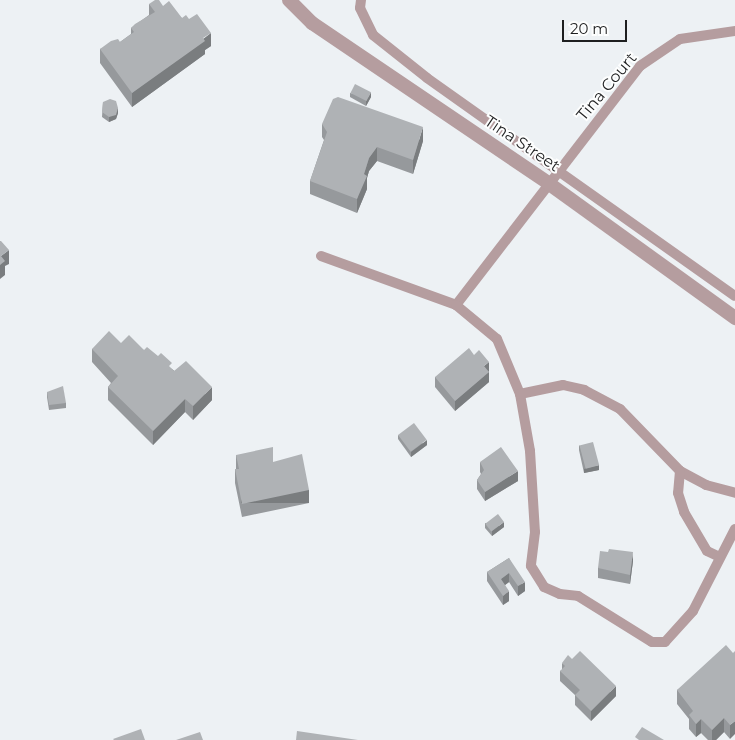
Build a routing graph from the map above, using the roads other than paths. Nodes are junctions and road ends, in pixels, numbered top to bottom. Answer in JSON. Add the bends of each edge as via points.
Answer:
{"nodes":[{"id":1,"x":289,"y":0,"type":"edge"},
{"id":2,"x":361,"y":0,"type":"edge"},
{"id":3,"x":735,"y":31,"type":"edge"},
{"id":4,"x":559,"y":169,"type":"junction"},
{"id":5,"x":548,"y":183,"type":"junction"},
{"id":6,"x":321,"y":256,"type":"dead end"},
{"id":7,"x":735,"y":296,"type":"edge"},
{"id":8,"x":456,"y":305,"type":"junction"},
{"id":9,"x":735,"y":318,"type":"edge"},
{"id":10,"x":520,"y":394,"type":"junction"},
{"id":11,"x":680,"y":471,"type":"junction"},
{"id":12,"x":735,"y":493,"type":"edge"},
{"id":13,"x":735,"y":529,"type":"edge"},
{"id":14,"x":720,"y":557,"type":"junction"}],
"edges":[{"from":1,"to":5,"type":"street","name":"Tina Street","via":[[312,22]]},
{"from":2,"to":4,"type":"lane","via":[[360,8],[373,35],[427,78]]},
{"from":3,"to":4,"type":"lane","name":"Tina Court","via":[[680,39],[640,66]]},
{"from":4,"to":5,"type":"lane","name":"Tina Court"},
{"from":4,"to":7,"type":"lane"},
{"from":5,"to":8,"type":"lane","name":"Tina Court"},
{"from":5,"to":9,"type":"street","name":"Tina Street"},
{"from":6,"to":8,"type":"lane"},
{"from":8,"to":10,"type":"lane","via":[[497,339]]},
{"from":10,"to":11,"type":"lane","via":[[563,385],[584,390],[620,409]]},
{"from":10,"to":14,"type":"lane","via":[[530,451],[535,532],[531,566],[544,586],[560,594],[578,596],[652,642],[665,642],[693,611]]},
{"from":11,"to":12,"type":"lane","via":[[706,485]]},
{"from":11,"to":14,"type":"lane","via":[[678,492],[684,512],[707,551]]},
{"from":13,"to":14,"type":"lane"}]}
